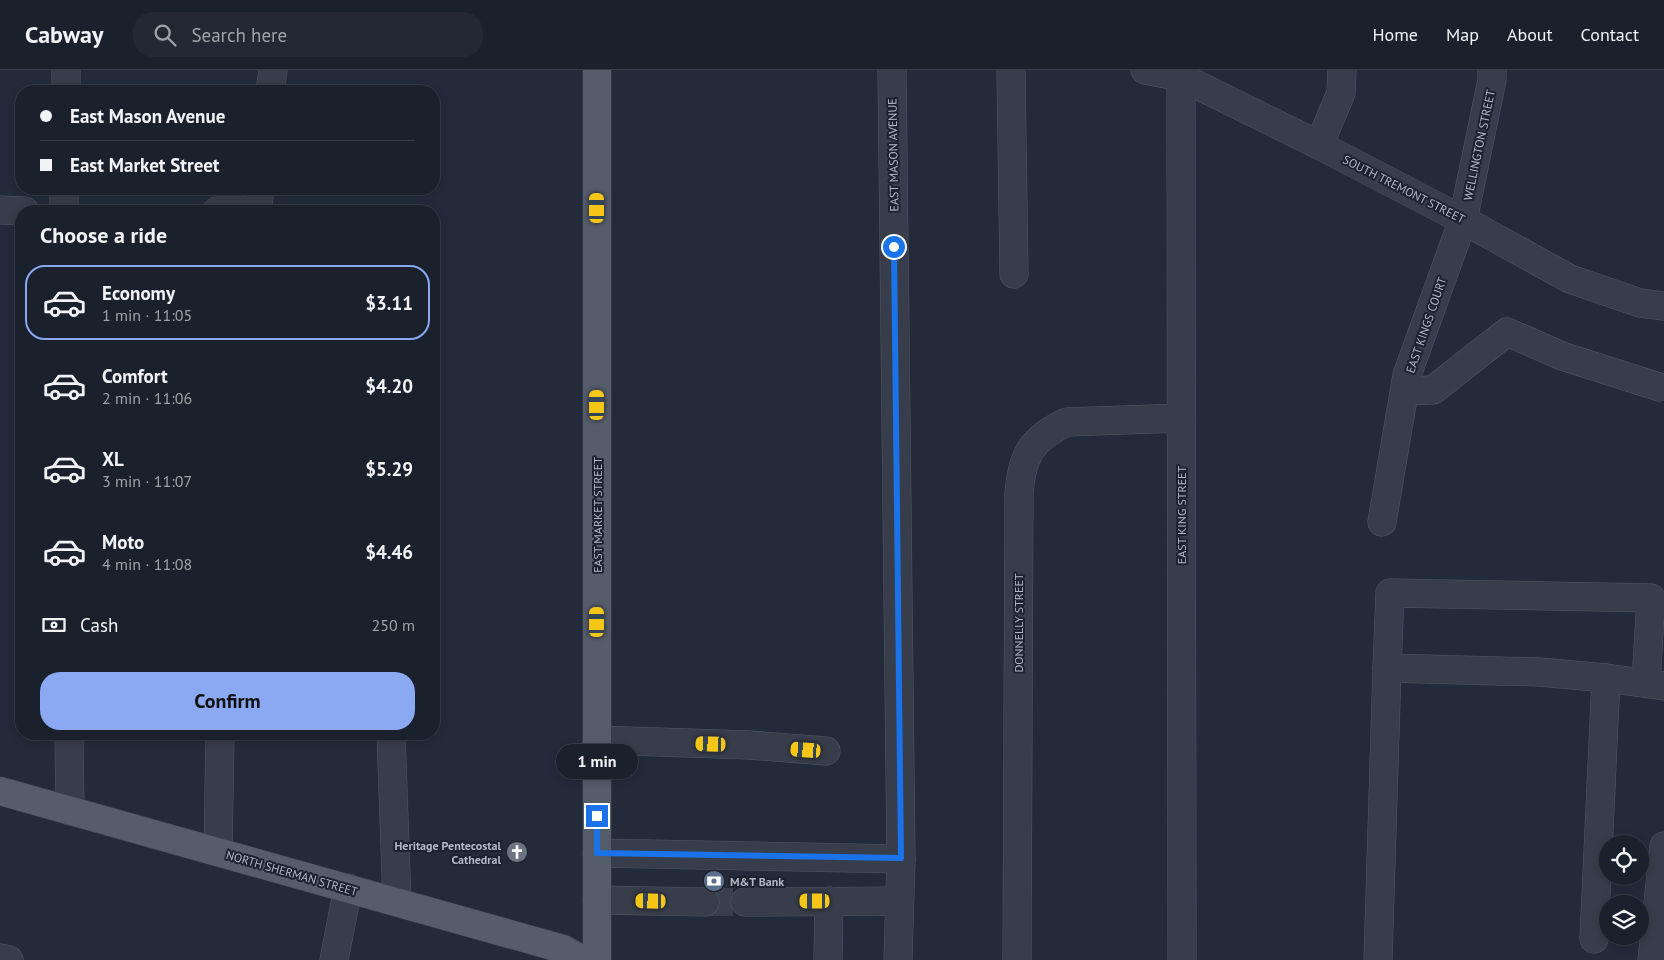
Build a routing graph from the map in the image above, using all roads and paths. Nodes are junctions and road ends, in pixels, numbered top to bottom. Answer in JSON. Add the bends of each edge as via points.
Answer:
{"nodes":[{"id":1,"x":66,"y":70,"type":"edge"},
{"id":2,"x":273,"y":70,"type":"edge"},
{"id":3,"x":597,"y":70,"type":"edge"},
{"id":4,"x":892,"y":70,"type":"edge"},
{"id":5,"x":1011,"y":70,"type":"edge"},
{"id":6,"x":1145,"y":70,"type":"edge"},
{"id":7,"x":1342,"y":70,"type":"edge"},
{"id":8,"x":1492,"y":70,"type":"edge"},
{"id":9,"x":1181,"y":74,"type":"edge"},
{"id":10,"x":66,"y":85,"type":"edge"},
{"id":11,"x":271,"y":85,"type":"edge"},
{"id":12,"x":1319,"y":145,"type":"junction"},
{"id":13,"x":0,"y":210,"type":"edge"},
{"id":14,"x":15,"y":211,"type":"edge"},
{"id":15,"x":1463,"y":220,"type":"junction"},
{"id":16,"x":1014,"y":274,"type":"dead end"},
{"id":17,"x":1664,"y":306,"type":"edge"},
{"id":18,"x":1659,"y":387,"type":"dead end"},
{"id":19,"x":1405,"y":391,"type":"junction"},
{"id":20,"x":1181,"y":418,"type":"junction"},
{"id":21,"x":1382,"y":522,"type":"dead end"},
{"id":22,"x":1386,"y":668,"type":"junction"},
{"id":23,"x":1606,"y":678,"type":"junction"},
{"id":24,"x":1655,"y":685,"type":"edge"},
{"id":25,"x":69,"y":740,"type":"edge"},
{"id":26,"x":220,"y":740,"type":"edge"},
{"id":27,"x":390,"y":740,"type":"edge"},
{"id":28,"x":597,"y":740,"type":"junction"},
{"id":29,"x":826,"y":751,"type":"dead end"},
{"id":30,"x":0,"y":791,"type":"edge"},
{"id":31,"x":70,"y":810,"type":"junction"},
{"id":32,"x":1664,"y":846,"type":"edge"},
{"id":33,"x":218,"y":852,"type":"junction"},
{"id":34,"x":597,"y":853,"type":"junction"},
{"id":35,"x":901,"y":858,"type":"junction"},
{"id":36,"x":348,"y":888,"type":"junction"},
{"id":37,"x":597,"y":900,"type":"junction"},
{"id":38,"x":822,"y":901,"type":"junction"},
{"id":39,"x":397,"y":902,"type":"junction"},
{"id":40,"x":899,"y":902,"type":"junction"},
{"id":41,"x":699,"y":904,"type":"tunnel mouth"},
{"id":42,"x":744,"y":906,"type":"tunnel mouth"},
{"id":43,"x":1594,"y":939,"type":"dead end"},
{"id":44,"x":0,"y":958,"type":"edge"},
{"id":45,"x":9,"y":960,"type":"edge"},
{"id":46,"x":334,"y":960,"type":"edge"},
{"id":47,"x":583,"y":960,"type":"edge"},
{"id":48,"x":597,"y":960,"type":"edge"},
{"id":49,"x":828,"y":960,"type":"edge"},
{"id":50,"x":898,"y":960,"type":"edge"},
{"id":51,"x":1017,"y":960,"type":"edge"},
{"id":52,"x":1182,"y":960,"type":"edge"},
{"id":53,"x":1378,"y":960,"type":"edge"},
{"id":54,"x":1652,"y":960,"type":"edge"}],
"edges":[{"from":1,"to":10,"type":"street"},
{"from":2,"to":11,"type":"street"},
{"from":3,"to":28,"type":"main road","name":"EAST MARKET STREET"},
{"from":4,"to":35,"type":"street","name":"EAST MASON AVENUE"},
{"from":5,"to":16,"type":"street"},
{"from":6,"to":9,"type":"street","name":"SOUTH TREMONT STREET"},
{"from":7,"to":12,"type":"street","via":[[1342,93]]},
{"from":8,"to":15,"type":"street","name":"WELLINGTON STREET"},
{"from":9,"to":12,"type":"street","name":"SOUTH TREMONT STREET"},
{"from":9,"to":20,"type":"street","name":"EAST KING STREET"},
{"from":12,"to":15,"type":"street","name":"SOUTH TREMONT STREET"},
{"from":13,"to":14,"type":"street"},
{"from":15,"to":17,"type":"street","name":"SOUTH TREMONT STREET","via":[[1570,280],[1640,303]]},
{"from":15,"to":19,"type":"street","name":"EAST KINGS COURT","via":[[1407,375]]},
{"from":18,"to":19,"type":"street","via":[[1562,356],[1507,332],[1433,390]]},
{"from":19,"to":21,"type":"street","name":"EAST KINGS COURT"},
{"from":20,"to":51,"type":"street","name":"DONNELLY STREET","via":[[1066,422],[1040,437],[1021,470],[1018,503]]},
{"from":20,"to":52,"type":"street","name":"EAST KING STREET"},
{"from":22,"to":23,"type":"street","via":[[1539,672]]},
{"from":22,"to":24,"type":"street","via":[[1390,593],[1651,598]]},
{"from":22,"to":53,"type":"street"},
{"from":23,"to":24,"type":"street"},
{"from":23,"to":43,"type":"street"},
{"from":25,"to":31,"type":"street"},
{"from":26,"to":33,"type":"street"},
{"from":27,"to":39,"type":"street"},
{"from":28,"to":29,"type":"street"},
{"from":28,"to":34,"type":"main road","name":"EAST MARKET STREET"},
{"from":30,"to":31,"type":"main road","name":"NORTH SHERMAN STREET"},
{"from":31,"to":33,"type":"main road","name":"NORTH SHERMAN STREET"},
{"from":32,"to":54,"type":"street"},
{"from":33,"to":36,"type":"main road","name":"NORTH SHERMAN STREET"},
{"from":34,"to":35,"type":"street"},
{"from":34,"to":37,"type":"main road","name":"EAST MARKET STREET"},
{"from":35,"to":40,"type":"street","name":"EAST MASON AVENUE"},
{"from":36,"to":39,"type":"main road","name":"NORTH SHERMAN STREET"},
{"from":36,"to":46,"type":"street"},
{"from":37,"to":41,"type":"street"},
{"from":37,"to":48,"type":"main road","name":"EAST MARKET STREET"},
{"from":38,"to":40,"type":"street"},
{"from":38,"to":42,"type":"street"},
{"from":38,"to":49,"type":"street"},
{"from":39,"to":47,"type":"main road","name":"NORTH SHERMAN STREET","via":[[563,948]]},
{"from":40,"to":50,"type":"street","name":"EAST MASON AVENUE"},
{"from":44,"to":45,"type":"street"}]}
